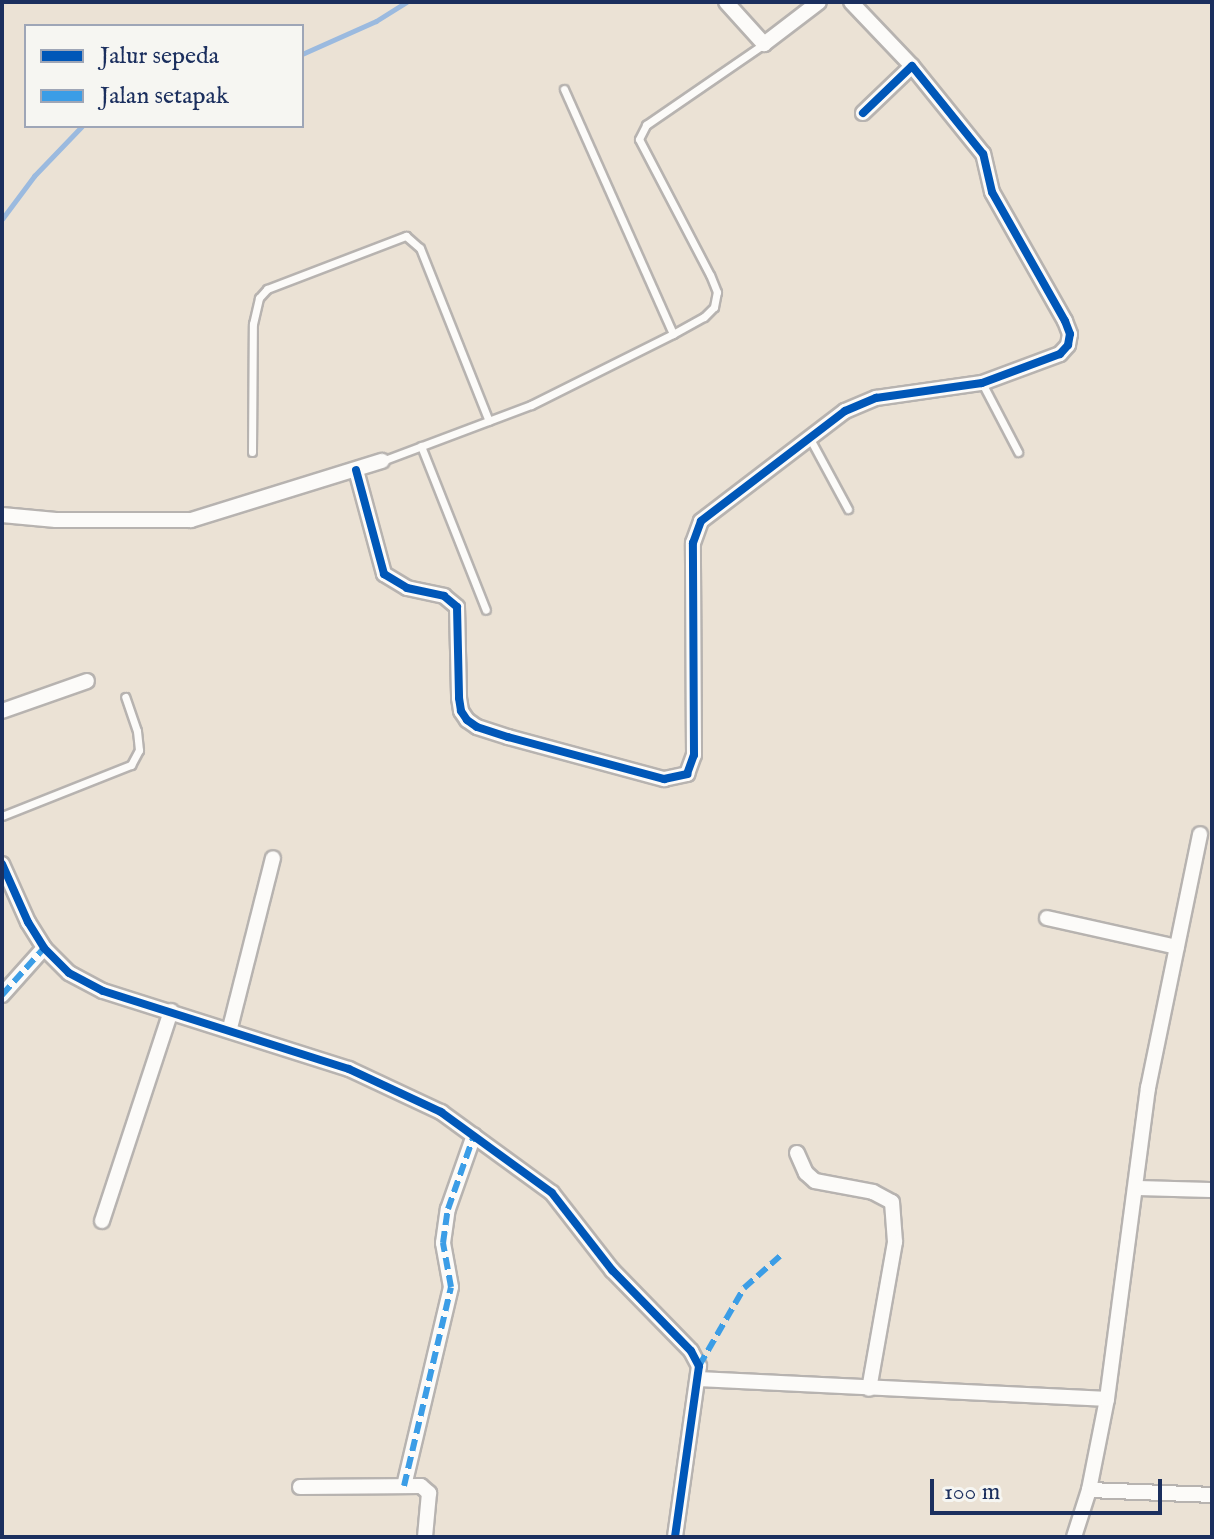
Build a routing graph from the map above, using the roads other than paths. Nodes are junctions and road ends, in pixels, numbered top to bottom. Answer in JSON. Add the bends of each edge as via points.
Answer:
{"nodes":[{"id":1,"x":726,"y":2,"type":"edge"},
{"id":2,"x":819,"y":2,"type":"edge"},
{"id":3,"x":851,"y":2,"type":"edge"},
{"id":4,"x":764,"y":44,"type":"junction"},
{"id":5,"x":912,"y":66,"type":"junction"},
{"id":6,"x":564,"y":89,"type":"dead end"},
{"id":7,"x":863,"y":113,"type":"dead end"},
{"id":8,"x":673,"y":334,"type":"junction"},
{"id":9,"x":982,"y":383,"type":"junction"},
{"id":10,"x":489,"y":421,"type":"junction"},
{"id":11,"x":809,"y":437,"type":"junction"},
{"id":12,"x":421,"y":446,"type":"junction"},
{"id":13,"x":252,"y":452,"type":"dead end"},
{"id":14,"x":1018,"y":452,"type":"dead end"},
{"id":15,"x":382,"y":461,"type":"joint"},
{"id":16,"x":356,"y":470,"type":"junction"},
{"id":17,"x":848,"y":509,"type":"dead end"},
{"id":18,"x":2,"y":515,"type":"edge"},
{"id":19,"x":486,"y":610,"type":"dead end"},
{"id":20,"x":87,"y":681,"type":"dead end"},
{"id":21,"x":125,"y":697,"type":"dead end"},
{"id":22,"x":2,"y":711,"type":"edge"},
{"id":23,"x":2,"y":816,"type":"edge"},
{"id":24,"x":1200,"y":834,"type":"dead end"},
{"id":25,"x":273,"y":858,"type":"dead end"},
{"id":26,"x":2,"y":864,"type":"edge"},
{"id":27,"x":1047,"y":918,"type":"dead end"},
{"id":28,"x":1177,"y":947,"type":"junction"},
{"id":29,"x":44,"y":948,"type":"junction"},
{"id":30,"x":2,"y":995,"type":"edge"},
{"id":31,"x":171,"y":1011,"type":"junction"},
{"id":32,"x":230,"y":1028,"type":"junction"},
{"id":33,"x":474,"y":1135,"type":"junction"},
{"id":34,"x":797,"y":1153,"type":"dead end"},
{"id":35,"x":1136,"y":1188,"type":"junction"},
{"id":36,"x":1212,"y":1190,"type":"edge"},
{"id":37,"x":102,"y":1221,"type":"dead end"},
{"id":38,"x":700,"y":1379,"type":"junction"},
{"id":39,"x":869,"y":1389,"type":"junction"},
{"id":40,"x":1107,"y":1399,"type":"junction"},
{"id":41,"x":404,"y":1486,"type":"junction"},
{"id":42,"x":300,"y":1487,"type":"dead end"},
{"id":43,"x":1089,"y":1490,"type":"junction"},
{"id":44,"x":1212,"y":1495,"type":"edge"},
{"id":45,"x":425,"y":1537,"type":"edge"},
{"id":46,"x":675,"y":1537,"type":"edge"},
{"id":47,"x":1074,"y":1537,"type":"edge"}],
"edges":[{"from":1,"to":4,"type":"street"},
{"from":2,"to":4,"type":"street"},
{"from":3,"to":5,"type":"street"},
{"from":4,"to":8,"type":"lane","via":[[641,131],[645,154],[717,292],[714,307],[704,317]]},
{"from":5,"to":7,"type":"street"},
{"from":5,"to":9,"type":"street","via":[[983,154],[992,192],[1070,334],[1060,354]]},
{"from":6,"to":8,"type":"lane"},
{"from":8,"to":10,"type":"lane"},
{"from":9,"to":11,"type":"street","via":[[876,398],[845,411]]},
{"from":9,"to":14,"type":"lane"},
{"from":10,"to":12,"type":"lane"},
{"from":10,"to":13,"type":"lane","via":[[420,248],[406,236],[267,289],[259,298],[253,324]]},
{"from":11,"to":16,"type":"street","via":[[701,521],[694,532],[694,755],[687,774],[678,778],[664,779],[508,737],[467,720],[459,698],[457,607],[444,596],[407,588],[384,574]]},
{"from":11,"to":17,"type":"lane"},
{"from":12,"to":15,"type":"lane"},
{"from":12,"to":19,"type":"lane"},
{"from":15,"to":16,"type":"street"},
{"from":16,"to":18,"type":"street","via":[[191,520]]},
{"from":20,"to":22,"type":"street"},
{"from":21,"to":23,"type":"lane","via":[[139,750],[131,765]]},
{"from":24,"to":28,"type":"street"},
{"from":25,"to":32,"type":"street"},
{"from":26,"to":29,"type":"street"},
{"from":27,"to":28,"type":"street"},
{"from":28,"to":35,"type":"street","via":[[1148,1088]]},
{"from":29,"to":30,"type":"street"},
{"from":29,"to":31,"type":"street","via":[[69,973],[103,991]]},
{"from":31,"to":32,"type":"street"},
{"from":31,"to":37,"type":"street"},
{"from":32,"to":33,"type":"street","via":[[349,1069],[441,1112]]},
{"from":33,"to":38,"type":"street","via":[[564,1206],[612,1270],[691,1351]]},
{"from":33,"to":41,"type":"street","via":[[448,1209],[443,1243],[451,1287]]},
{"from":34,"to":39,"type":"street","via":[[815,1181],[873,1192],[892,1202],[895,1242]]},
{"from":35,"to":36,"type":"street"},
{"from":35,"to":40,"type":"street"},
{"from":38,"to":39,"type":"street"},
{"from":38,"to":46,"type":"street"},
{"from":39,"to":40,"type":"street"},
{"from":40,"to":43,"type":"street"},
{"from":41,"to":42,"type":"street"},
{"from":41,"to":45,"type":"street","via":[[421,1486],[429,1493]]},
{"from":43,"to":44,"type":"street"},
{"from":43,"to":47,"type":"street"}]}
